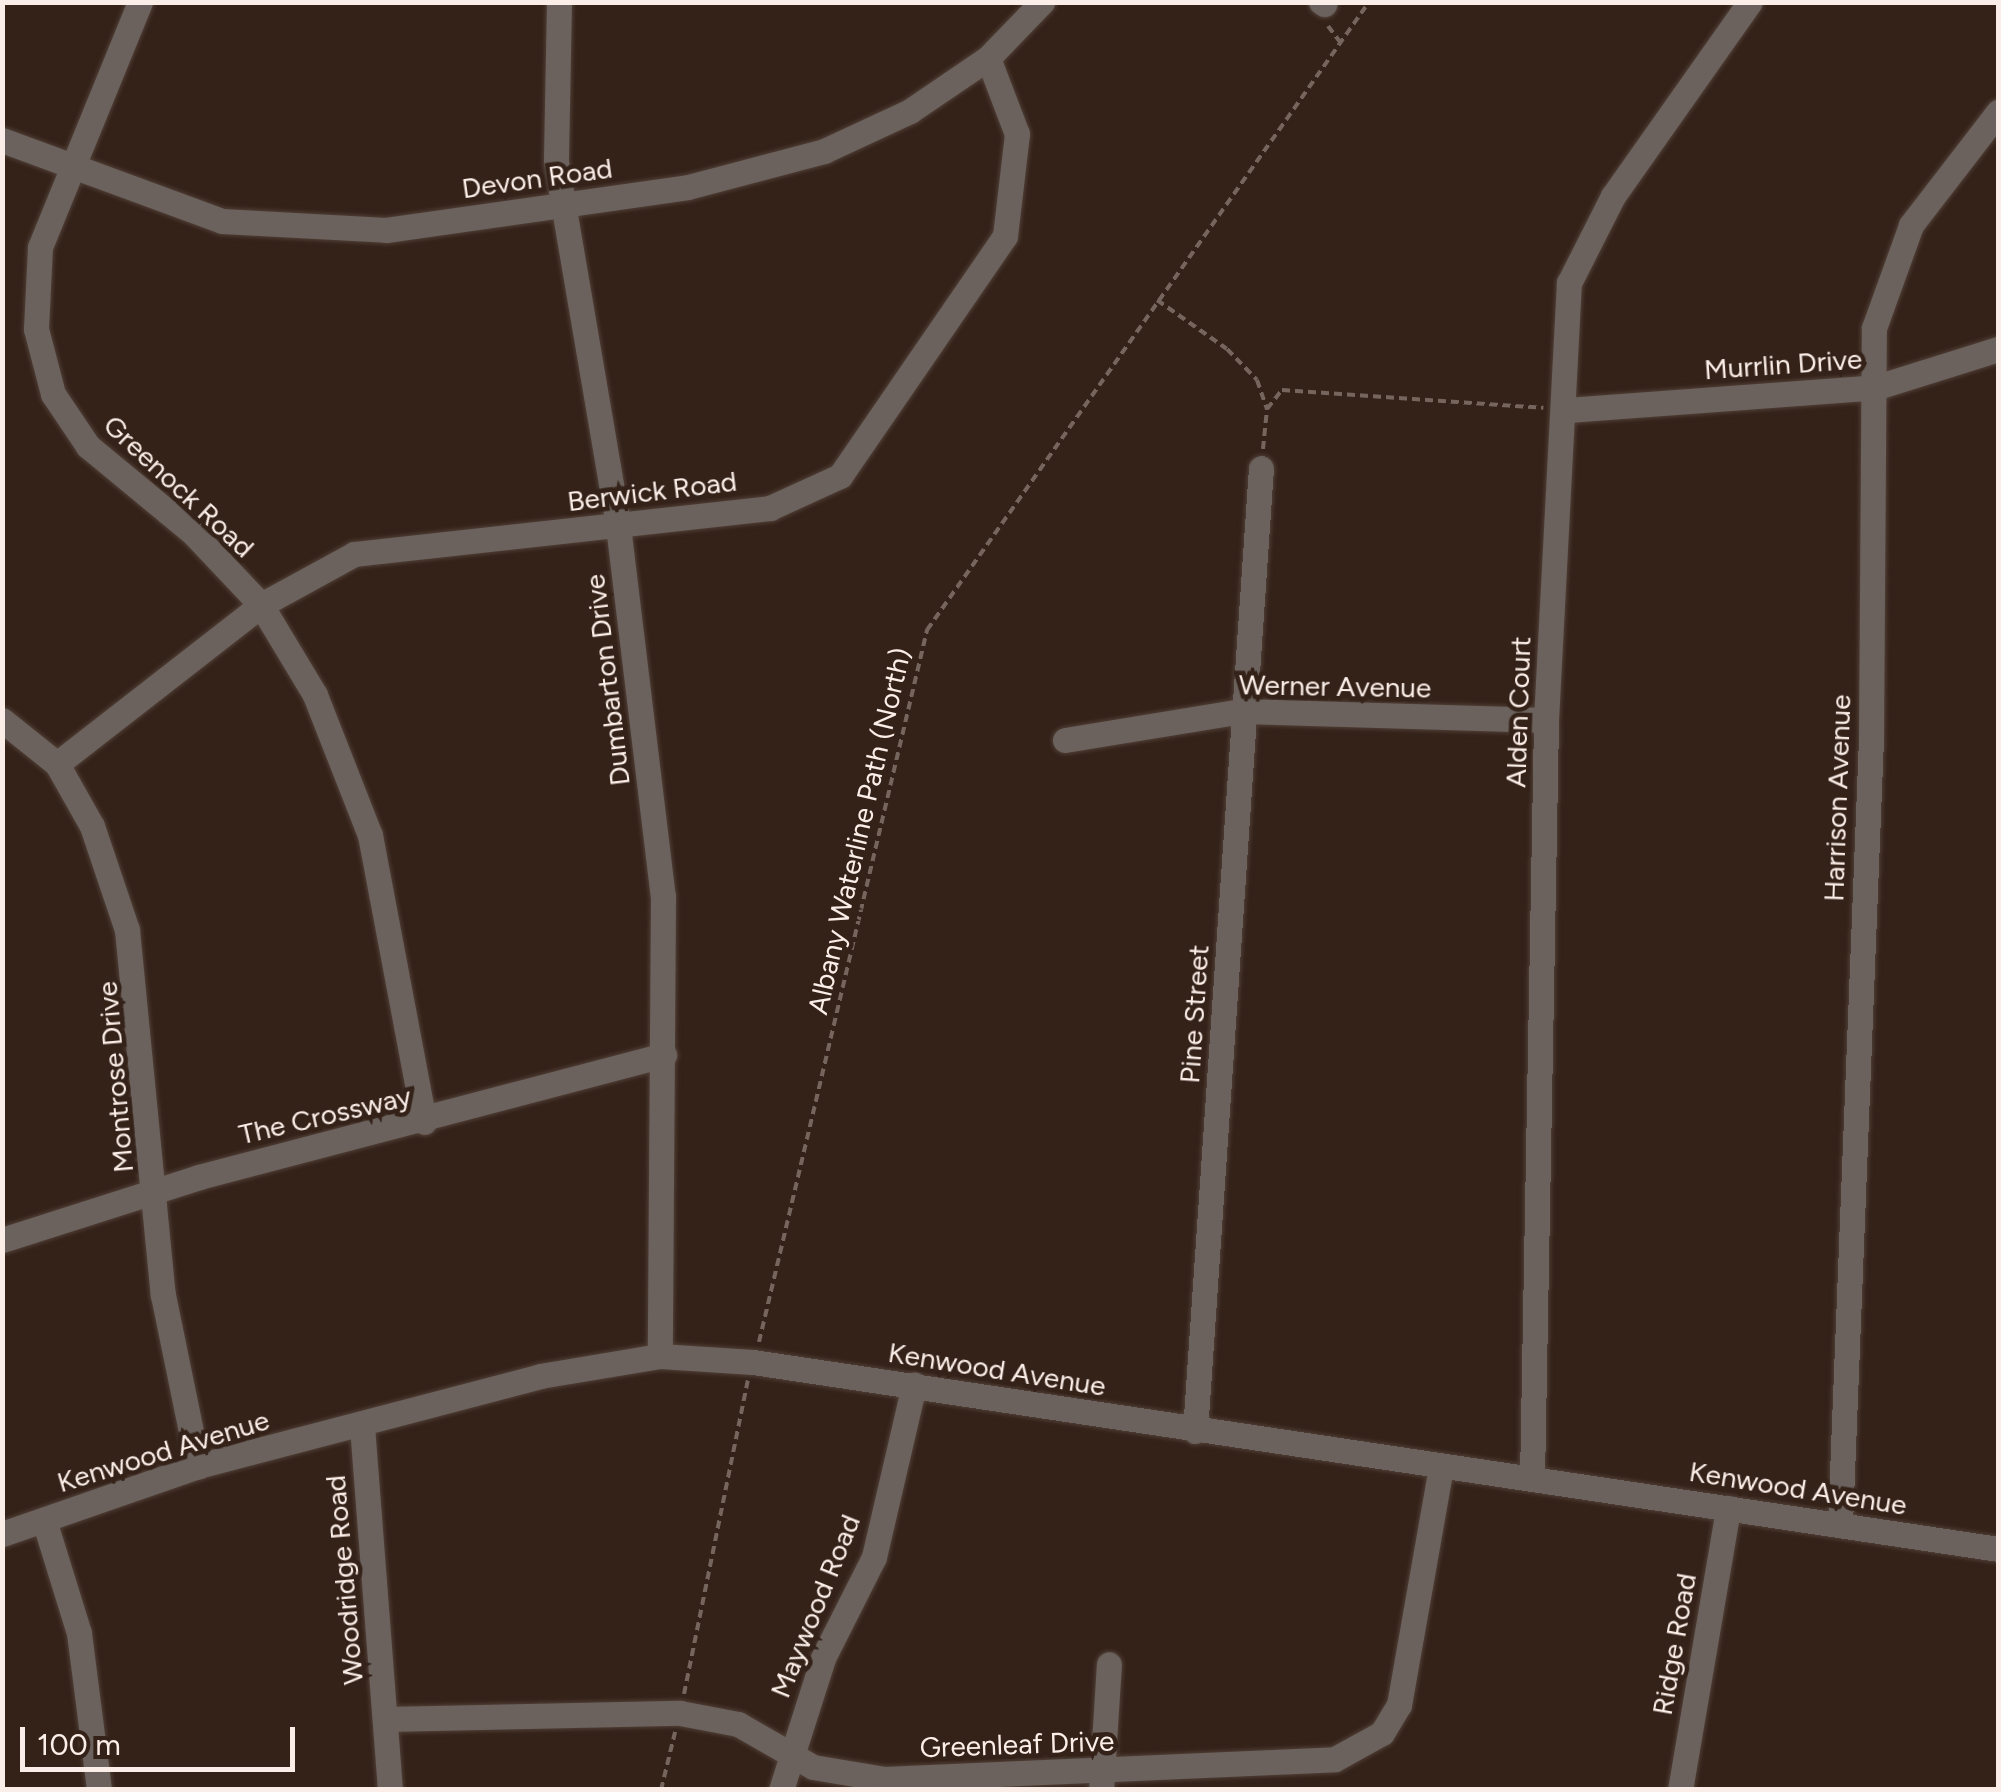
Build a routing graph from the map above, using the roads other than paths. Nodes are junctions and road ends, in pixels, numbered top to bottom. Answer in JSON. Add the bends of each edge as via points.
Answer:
{"nodes":[{"id":1,"x":140,"y":2,"type":"edge"},
{"id":2,"x":560,"y":2,"type":"edge"},
{"id":3,"x":1042,"y":2,"type":"edge"},
{"id":4,"x":1750,"y":2,"type":"edge"},
{"id":5,"x":988,"y":58,"type":"junction"},
{"id":6,"x":1998,"y":112,"type":"edge"},
{"id":7,"x":2,"y":140,"type":"edge"},
{"id":8,"x":70,"y":170,"type":"junction"},
{"id":9,"x":562,"y":204,"type":"junction"},
{"id":10,"x":1998,"y":349,"type":"edge"},
{"id":11,"x":1877,"y":387,"type":"junction"},
{"id":12,"x":1566,"y":410,"type":"junction"},
{"id":13,"x":1260,"y":468,"type":"road end"},
{"id":14,"x":618,"y":526,"type":"junction"},
{"id":15,"x":261,"y":605,"type":"junction"},
{"id":16,"x":1243,"y":711,"type":"junction"},
{"id":17,"x":2,"y":720,"type":"edge"},
{"id":18,"x":1546,"y":720,"type":"junction"},
{"id":19,"x":1064,"y":740,"type":"dead end"},
{"id":20,"x":57,"y":764,"type":"junction"},
{"id":21,"x":664,"y":1055,"type":"junction"},
{"id":22,"x":424,"y":1122,"type":"junction"},
{"id":23,"x":155,"y":1194,"type":"junction"},
{"id":24,"x":2,"y":1240,"type":"edge"},
{"id":25,"x":660,"y":1356,"type":"junction"},
{"id":26,"x":914,"y":1385,"type":"junction"},
{"id":27,"x":362,"y":1426,"type":"junction"},
{"id":28,"x":1195,"y":1431,"type":"junction"},
{"id":29,"x":198,"y":1466,"type":"junction"},
{"id":30,"x":1441,"y":1467,"type":"junction"},
{"id":31,"x":1532,"y":1479,"type":"junction"},
{"id":32,"x":1728,"y":1508,"type":"junction"},
{"id":33,"x":44,"y":1520,"type":"junction"},
{"id":34,"x":1840,"y":1524,"type":"junction"},
{"id":35,"x":2,"y":1534,"type":"edge"},
{"id":36,"x":1998,"y":1549,"type":"edge"},
{"id":37,"x":1109,"y":1664,"type":"dead end"},
{"id":38,"x":386,"y":1719,"type":"junction"},
{"id":39,"x":788,"y":1757,"type":"junction"},
{"id":40,"x":1103,"y":1780,"type":"edge"},
{"id":41,"x":99,"y":1790,"type":"edge"},
{"id":42,"x":390,"y":1790,"type":"edge"},
{"id":43,"x":780,"y":1790,"type":"edge"},
{"id":44,"x":1680,"y":1790,"type":"edge"}],
"edges":[{"from":1,"to":8,"type":"street","name":"Greenock Road"},
{"from":2,"to":9,"type":"street","name":"Dumbarton Drive","via":[[552,112]]},
{"from":3,"to":5,"type":"street","name":"Devon Road"},
{"from":4,"to":12,"type":"street","name":"Alden Court","via":[[1613,196],[1569,283]]},
{"from":5,"to":9,"type":"street","name":"Devon Road","via":[[910,111],[824,151],[734,178]]},
{"from":5,"to":14,"type":"street","name":"Berwick Road","via":[[1017,134],[1005,236],[840,476],[770,508]]},
{"from":6,"to":11,"type":"street","name":"Harrison Avenue","via":[[1912,225],[1883,285]]},
{"from":7,"to":8,"type":"street","name":"Devon Road"},
{"from":8,"to":9,"type":"street","name":"Devon Road","via":[[282,231],[386,230]]},
{"from":8,"to":15,"type":"street","name":"Greenock Road","via":[[40,247],[36,294],[52,394],[88,446],[193,533]]},
{"from":9,"to":14,"type":"street","name":"Dumbarton Drive"},
{"from":10,"to":11,"type":"street","name":"Murrlin Drive"},
{"from":11,"to":12,"type":"street","name":"Murrlin Drive"},
{"from":11,"to":34,"type":"street","name":"Harrison Avenue"},
{"from":12,"to":18,"type":"street","name":"Alden Court"},
{"from":13,"to":16,"type":"street","name":"Pine Street"},
{"from":14,"to":15,"type":"street","name":"Berwick Road","via":[[354,554]]},
{"from":14,"to":21,"type":"street","name":"Dumbarton Drive","via":[[664,896]]},
{"from":15,"to":20,"type":"street","name":"Berwick Road"},
{"from":15,"to":22,"type":"street","name":"Greenock Road","via":[[348,764],[386,900]]},
{"from":16,"to":18,"type":"street","name":"Werner Avenue"},
{"from":16,"to":19,"type":"street","name":"Werner Avenue"},
{"from":16,"to":28,"type":"street","name":"Pine Street"},
{"from":17,"to":20,"type":"street","name":"Montrose Drive"},
{"from":18,"to":31,"type":"street","name":"Alden Court"},
{"from":20,"to":23,"type":"street","name":"Montrose Drive","via":[[92,826],[138,974]]},
{"from":21,"to":22,"type":"street","name":"The Crossway"},
{"from":21,"to":25,"type":"street","name":"Dumbarton Drive","via":[[655,1163]]},
{"from":22,"to":23,"type":"street","name":"The Crossway"},
{"from":23,"to":24,"type":"street","name":"The Crossway"},
{"from":23,"to":29,"type":"street","name":"Montrose Drive","via":[[163,1294]]},
{"from":25,"to":26,"type":"street","name":"Kenwood Avenue"},
{"from":25,"to":27,"type":"street","name":"Kenwood Avenue","via":[[540,1376]]},
{"from":26,"to":28,"type":"street","name":"Kenwood Avenue"},
{"from":26,"to":39,"type":"street","name":"Maywood Road","via":[[874,1557]]},
{"from":27,"to":29,"type":"street","name":"Kenwood Avenue"},
{"from":27,"to":38,"type":"street","name":"Woodridge Road"},
{"from":28,"to":30,"type":"street","name":"Kenwood Avenue"},
{"from":29,"to":33,"type":"street","name":"Kenwood Avenue"},
{"from":30,"to":31,"type":"street","name":"Kenwood Avenue"},
{"from":30,"to":40,"type":"street","name":"Greenleaf Drive","via":[[1405,1685],[1382,1733],[1308,1764]]},
{"from":31,"to":32,"type":"street","name":"Kenwood Avenue"},
{"from":32,"to":34,"type":"street","name":"Kenwood Avenue"},
{"from":32,"to":44,"type":"street","name":"Ridge Road"},
{"from":33,"to":35,"type":"street","name":"Kenwood Avenue"},
{"from":33,"to":41,"type":"street","via":[[79,1632]]},
{"from":34,"to":36,"type":"street","name":"Kenwood Avenue"},
{"from":37,"to":40,"type":"street"},
{"from":38,"to":39,"type":"street","name":"Greenleaf Drive","via":[[680,1714],[738,1724]]},
{"from":38,"to":42,"type":"street","name":"Woodridge Road"},
{"from":39,"to":40,"type":"street","name":"Greenleaf Drive","via":[[885,1778]]},
{"from":39,"to":43,"type":"street","name":"Maywood Road"}]}
